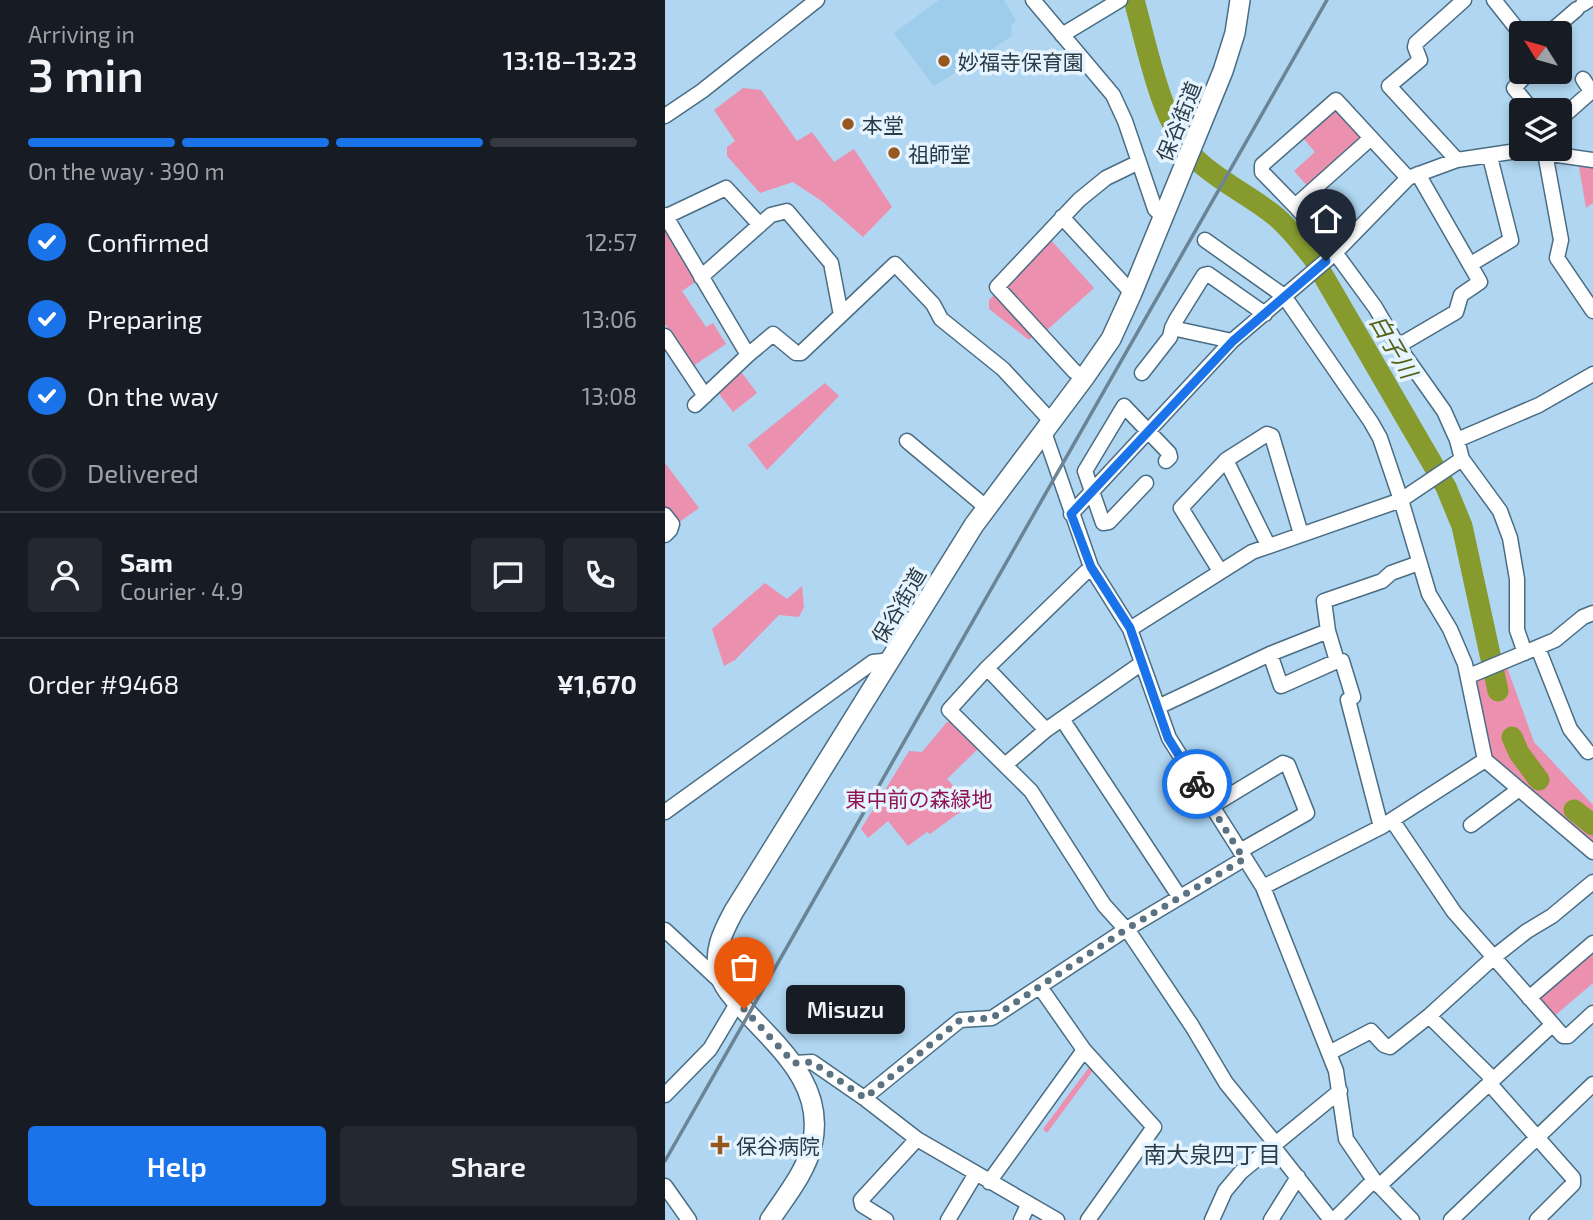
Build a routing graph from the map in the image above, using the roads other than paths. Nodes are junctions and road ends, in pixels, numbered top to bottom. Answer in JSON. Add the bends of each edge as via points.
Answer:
{"nodes":[{"id":1,"x":817,"y":0,"type":"edge"},
{"id":2,"x":1033,"y":0,"type":"edge"},
{"id":3,"x":1119,"y":0,"type":"edge"},
{"id":4,"x":1240,"y":0,"type":"edge"},
{"id":5,"x":1464,"y":0,"type":"edge"},
{"id":6,"x":1494,"y":0,"type":"edge"},
{"id":7,"x":1583,"y":4,"type":"edge"},
{"id":8,"x":1511,"y":21,"type":"edge"},
{"id":9,"x":1563,"y":21,"type":"edge"},
{"id":10,"x":1062,"y":35,"type":"junction"},
{"id":11,"x":1518,"y":84,"type":"edge"},
{"id":12,"x":1589,"y":87,"type":"edge"},
{"id":13,"x":1522,"y":98,"type":"edge"},
{"id":14,"x":1572,"y":106,"type":"edge"},
{"id":15,"x":665,"y":116,"type":"edge"},
{"id":16,"x":1371,"y":138,"type":"junction"},
{"id":17,"x":1572,"y":153,"type":"edge"},
{"id":18,"x":1509,"y":154,"type":"edge"},
{"id":19,"x":1490,"y":157,"type":"junction"},
{"id":20,"x":1457,"y":160,"type":"junction"},
{"id":21,"x":1593,"y":160,"type":"edge"},
{"id":22,"x":1538,"y":161,"type":"edge"},
{"id":23,"x":1139,"y":162,"type":"junction"},
{"id":24,"x":1413,"y":176,"type":"junction"},
{"id":25,"x":1295,"y":205,"type":"junction"},
{"id":26,"x":665,"y":216,"type":"edge"},
{"id":27,"x":1062,"y":217,"type":"junction"},
{"id":28,"x":1164,"y":218,"type":"junction"},
{"id":29,"x":760,"y":225,"type":"junction"},
{"id":30,"x":1205,"y":240,"type":"dead end"},
{"id":31,"x":1335,"y":253,"type":"junction"},
{"id":32,"x":1471,"y":264,"type":"junction"},
{"id":33,"x":701,"y":277,"type":"junction"},
{"id":34,"x":1132,"y":293,"type":"junction"},
{"id":35,"x":1285,"y":296,"type":"junction"},
{"id":36,"x":1593,"y":311,"type":"edge"},
{"id":37,"x":843,"y":313,"type":"junction"},
{"id":38,"x":1265,"y":314,"type":"junction"},
{"id":39,"x":1173,"y":328,"type":"junction"},
{"id":40,"x":665,"y":336,"type":"edge"},
{"id":41,"x":1233,"y":341,"type":"junction"},
{"id":42,"x":1398,"y":346,"type":"junction"},
{"id":43,"x":748,"y":355,"type":"junction"},
{"id":44,"x":1142,"y":373,"type":"dead end"},
{"id":45,"x":1593,"y":374,"type":"edge"},
{"id":46,"x":1084,"y":378,"type":"junction"},
{"id":47,"x":1047,"y":426,"type":"junction"},
{"id":48,"x":1149,"y":430,"type":"junction"},
{"id":49,"x":1457,"y":440,"type":"junction"},
{"id":50,"x":907,"y":441,"type":"dead end"},
{"id":51,"x":1462,"y":459,"type":"junction"},
{"id":52,"x":1226,"y":460,"type":"junction"},
{"id":53,"x":1166,"y":461,"type":"dead end"},
{"id":54,"x":1146,"y":483,"type":"dead end"},
{"id":55,"x":1091,"y":491,"type":"junction"},
{"id":56,"x":1401,"y":500,"type":"junction"},
{"id":57,"x":987,"y":508,"type":"junction"},
{"id":58,"x":1071,"y":514,"type":"junction"},
{"id":59,"x":665,"y":515,"type":"edge"},
{"id":60,"x":1301,"y":534,"type":"junction"},
{"id":61,"x":665,"y":535,"type":"edge"},
{"id":62,"x":1268,"y":545,"type":"junction"},
{"id":63,"x":1419,"y":563,"type":"junction"},
{"id":64,"x":1091,"y":567,"type":"junction"},
{"id":65,"x":1220,"y":571,"type":"junction"},
{"id":66,"x":1593,"y":613,"type":"edge"},
{"id":67,"x":1130,"y":628,"type":"junction"},
{"id":68,"x":1328,"y":631,"type":"junction"},
{"id":69,"x":1532,"y":651,"type":"junction"},
{"id":70,"x":1270,"y":654,"type":"junction"},
{"id":71,"x":892,"y":660,"type":"junction"},
{"id":72,"x":1337,"y":661,"type":"junction"},
{"id":73,"x":1142,"y":663,"type":"junction"},
{"id":74,"x":988,"y":668,"type":"junction"},
{"id":75,"x":1469,"y":676,"type":"junction"},
{"id":76,"x":1158,"y":708,"type":"junction"},
{"id":77,"x":1062,"y":719,"type":"junction"},
{"id":78,"x":1046,"y":730,"type":"junction"},
{"id":79,"x":1588,"y":752,"type":"dead end"},
{"id":80,"x":1485,"y":760,"type":"junction"},
{"id":81,"x":1005,"y":765,"type":"junction"},
{"id":82,"x":1518,"y":790,"type":"junction"},
{"id":83,"x":1212,"y":806,"type":"junction"},
{"id":84,"x":665,"y":812,"type":"edge"},
{"id":85,"x":1386,"y":823,"type":"junction"},
{"id":86,"x":1471,"y":825,"type":"dead end"},
{"id":87,"x":1593,"y":852,"type":"edge"},
{"id":88,"x":1242,"y":855,"type":"junction"},
{"id":89,"x":1593,"y":882,"type":"edge"},
{"id":90,"x":1263,"y":887,"type":"junction"},
{"id":91,"x":1179,"y":896,"type":"junction"},
{"id":92,"x":665,"y":930,"type":"edge"},
{"id":93,"x":1125,"y":930,"type":"junction"},
{"id":94,"x":1593,"y":943,"type":"edge"},
{"id":95,"x":1494,"y":957,"type":"junction"},
{"id":96,"x":725,"y":986,"type":"junction"},
{"id":97,"x":1039,"y":987,"type":"junction"},
{"id":98,"x":1529,"y":998,"type":"junction"},
{"id":99,"x":738,"y":1002,"type":"junction"},
{"id":100,"x":1593,"y":1013,"type":"edge"},
{"id":101,"x":1429,"y":1016,"type":"junction"},
{"id":102,"x":1552,"y":1025,"type":"junction"},
{"id":103,"x":1084,"y":1050,"type":"junction"},
{"id":104,"x":1329,"y":1053,"type":"junction"},
{"id":105,"x":794,"y":1063,"type":"junction"},
{"id":106,"x":1491,"y":1081,"type":"junction"},
{"id":107,"x":1593,"y":1084,"type":"edge"},
{"id":108,"x":1340,"y":1091,"type":"junction"},
{"id":109,"x":665,"y":1095,"type":"edge"},
{"id":110,"x":865,"y":1098,"type":"junction"},
{"id":111,"x":1539,"y":1137,"type":"junction"},
{"id":112,"x":917,"y":1139,"type":"junction"},
{"id":113,"x":1274,"y":1144,"type":"junction"},
{"id":114,"x":975,"y":1175,"type":"junction"},
{"id":115,"x":1298,"y":1177,"type":"junction"},
{"id":116,"x":989,"y":1182,"type":"junction"},
{"id":117,"x":1377,"y":1183,"type":"junction"},
{"id":118,"x":665,"y":1186,"type":"edge"},
{"id":119,"x":1028,"y":1205,"type":"junction"},
{"id":120,"x":1404,"y":1217,"type":"edge"},
{"id":121,"x":689,"y":1220,"type":"edge"},
{"id":122,"x":770,"y":1220,"type":"edge"},
{"id":123,"x":886,"y":1220,"type":"edge"},
{"id":124,"x":948,"y":1220,"type":"edge"},
{"id":125,"x":1021,"y":1220,"type":"edge"},
{"id":126,"x":1057,"y":1220,"type":"edge"},
{"id":127,"x":1088,"y":1220,"type":"edge"},
{"id":128,"x":1212,"y":1220,"type":"edge"},
{"id":129,"x":1271,"y":1220,"type":"edge"},
{"id":130,"x":1332,"y":1220,"type":"edge"},
{"id":131,"x":1451,"y":1220,"type":"edge"},
{"id":132,"x":1537,"y":1220,"type":"edge"}],
"edges":[{"from":1,"to":15,"type":"street"},
{"from":2,"to":10,"type":"street"},
{"from":3,"to":10,"type":"street"},
{"from":4,"to":28,"type":"main road","name":"保谷街道","via":[[1231,47]]},
{"from":5,"to":20,"type":"street","via":[[1416,43],[1420,60],[1389,86]]},
{"from":6,"to":8,"type":"street"},
{"from":7,"to":9,"type":"street"},
{"from":10,"to":23,"type":"street","via":[[1113,96]]},
{"from":11,"to":13,"type":"street","via":[[1514,88]]},
{"from":12,"to":14,"type":"street"},
{"from":16,"to":24,"type":"street"},
{"from":16,"to":25,"type":"street"},
{"from":16,"to":25,"type":"street","via":[[1336,100],[1262,165],[1262,172]]},
{"from":17,"to":21,"type":"street"},
{"from":18,"to":19,"type":"street"},
{"from":19,"to":20,"type":"street"},
{"from":19,"to":32,"type":"street","via":[[1511,240]]},
{"from":20,"to":24,"type":"street"},
{"from":22,"to":36,"type":"street","via":[[1561,240],[1557,258]]},
{"from":23,"to":27,"type":"street","via":[[1106,178]]},
{"from":23,"to":28,"type":"street","via":[[1156,209]]},
{"from":24,"to":31,"type":"street"},
{"from":24,"to":32,"type":"street"},
{"from":25,"to":31,"type":"street"},
{"from":26,"to":29,"type":"street","via":[[726,188]]},
{"from":26,"to":33,"type":"street"},
{"from":27,"to":34,"type":"street"},
{"from":27,"to":46,"type":"street","via":[[997,287]]},
{"from":28,"to":34,"type":"main road","name":"保谷街道"},
{"from":29,"to":33,"type":"street"},
{"from":29,"to":37,"type":"street","via":[[773,213],[789,213],[831,262]]},
{"from":30,"to":35,"type":"street"},
{"from":31,"to":35,"type":"street"},
{"from":31,"to":42,"type":"street"},
{"from":32,"to":42,"type":"street","via":[[1481,282],[1461,295],[1458,310]]},
{"from":33,"to":43,"type":"street"},
{"from":34,"to":46,"type":"main road","name":"保谷街道","via":[[1111,339]]},
{"from":35,"to":38,"type":"street"},
{"from":35,"to":56,"type":"street","via":[[1380,439]]},
{"from":37,"to":43,"type":"street","via":[[801,353],[773,334]]},
{"from":37,"to":47,"type":"street","via":[[897,265],[941,319],[1003,369]]},
{"from":38,"to":39,"type":"street","via":[[1206,274]]},
{"from":38,"to":41,"type":"street"},
{"from":39,"to":41,"type":"street"},
{"from":39,"to":44,"type":"street"},
{"from":40,"to":43,"type":"street","via":[[700,401]]},
{"from":41,"to":48,"type":"street"},
{"from":42,"to":49,"type":"street","via":[[1444,411]]},
{"from":45,"to":49,"type":"street","via":[[1539,405]]},
{"from":46,"to":47,"type":"main road","name":"保谷街道"},
{"from":47,"to":57,"type":"main road","name":"保谷街道"},
{"from":47,"to":58,"type":"street"},
{"from":48,"to":53,"type":"street","via":[[1170,453]]},
{"from":48,"to":55,"type":"street"},
{"from":48,"to":55,"type":"street","via":[[1122,408],[1086,468]]},
{"from":49,"to":51,"type":"street"},
{"from":50,"to":57,"type":"street"},
{"from":51,"to":56,"type":"street"},
{"from":51,"to":69,"type":"street","via":[[1500,511],[1510,538],[1517,579],[1517,630]]},
{"from":52,"to":60,"type":"street","via":[[1270,433]]},
{"from":52,"to":62,"type":"street"},
{"from":52,"to":65,"type":"street","via":[[1181,511]]},
{"from":54,"to":55,"type":"street","via":[[1105,524]]},
{"from":55,"to":58,"type":"street"},
{"from":56,"to":60,"type":"street"},
{"from":56,"to":63,"type":"street"},
{"from":57,"to":71,"type":"main road","name":"保谷街道"},
{"from":58,"to":64,"type":"street"},
{"from":59,"to":61,"type":"street","via":[[672,524]]},
{"from":60,"to":62,"type":"street"},
{"from":62,"to":65,"type":"street"},
{"from":63,"to":68,"type":"street","via":[[1326,599]]},
{"from":63,"to":75,"type":"street"},
{"from":64,"to":67,"type":"street"},
{"from":64,"to":74,"type":"street"},
{"from":65,"to":67,"type":"street"},
{"from":66,"to":69,"type":"street"},
{"from":67,"to":73,"type":"street"},
{"from":68,"to":70,"type":"street"},
{"from":68,"to":72,"type":"street"},
{"from":69,"to":75,"type":"street"},
{"from":69,"to":79,"type":"street","via":[[1570,729]]},
{"from":70,"to":72,"type":"street","via":[[1281,686]]},
{"from":70,"to":76,"type":"street"},
{"from":71,"to":84,"type":"street","via":[[873,662]]},
{"from":71,"to":96,"type":"main road","name":"保谷街道","via":[[726,925],[717,954]]},
{"from":72,"to":85,"type":"street","via":[[1345,663],[1353,697],[1348,700]]},
{"from":73,"to":76,"type":"street"},
{"from":73,"to":77,"type":"street"},
{"from":74,"to":78,"type":"street"},
{"from":74,"to":81,"type":"street","via":[[949,710]]},
{"from":75,"to":80,"type":"street"},
{"from":76,"to":83,"type":"street","via":[[1168,738]]},
{"from":77,"to":78,"type":"street"},
{"from":77,"to":91,"type":"street"},
{"from":78,"to":81,"type":"street"},
{"from":80,"to":82,"type":"street"},
{"from":80,"to":85,"type":"street"},
{"from":81,"to":93,"type":"street","via":[[1031,791]]},
{"from":82,"to":86,"type":"street"},
{"from":82,"to":87,"type":"street"},
{"from":83,"to":88,"type":"street"},
{"from":83,"to":88,"type":"street","via":[[1283,763],[1288,765],[1307,813]]},
{"from":85,"to":90,"type":"street"},
{"from":85,"to":95,"type":"street"},
{"from":88,"to":90,"type":"street"},
{"from":88,"to":91,"type":"street"},
{"from":89,"to":95,"type":"street"},
{"from":90,"to":104,"type":"street"},
{"from":91,"to":93,"type":"street"},
{"from":92,"to":96,"type":"street"},
{"from":93,"to":97,"type":"street"},
{"from":93,"to":113,"type":"street","via":[[1226,1083]]},
{"from":94,"to":98,"type":"street"},
{"from":95,"to":98,"type":"street"},
{"from":95,"to":101,"type":"street"},
{"from":96,"to":99,"type":"main road","name":"保谷街道"},
{"from":97,"to":103,"type":"street"},
{"from":97,"to":110,"type":"street","via":[[992,1018],[960,1020]]},
{"from":98,"to":102,"type":"street"},
{"from":99,"to":105,"type":"main road","name":"保谷街道"},
{"from":99,"to":109,"type":"street","via":[[710,1049]]},
{"from":100,"to":102,"type":"street","via":[[1566,1037]]},
{"from":101,"to":104,"type":"street","via":[[1390,1046],[1371,1031]]},
{"from":101,"to":106,"type":"street"},
{"from":102,"to":106,"type":"street"},
{"from":103,"to":116,"type":"street"},
{"from":103,"to":127,"type":"street","via":[[1154,1126]]},
{"from":104,"to":108,"type":"street"},
{"from":105,"to":110,"type":"street","via":[[812,1062]]},
{"from":105,"to":122,"type":"main road","name":"保谷街道","via":[[812,1101],[812,1145]]},
{"from":106,"to":111,"type":"street"},
{"from":106,"to":117,"type":"street"},
{"from":107,"to":111,"type":"street"},
{"from":108,"to":113,"type":"street"},
{"from":108,"to":117,"type":"street","via":[[1346,1139]]},
{"from":110,"to":112,"type":"street"},
{"from":111,"to":131,"type":"street"},
{"from":111,"to":132,"type":"street","via":[[1574,1181]]},
{"from":112,"to":114,"type":"street"},
{"from":112,"to":123,"type":"street","via":[[861,1200]]},
{"from":113,"to":115,"type":"street"},
{"from":113,"to":128,"type":"street","via":[[1225,1191]]},
{"from":114,"to":116,"type":"street"},
{"from":114,"to":124,"type":"street"},
{"from":115,"to":129,"type":"street"},
{"from":115,"to":130,"type":"street"},
{"from":116,"to":119,"type":"street"},
{"from":117,"to":120,"type":"street"},
{"from":117,"to":130,"type":"street"},
{"from":118,"to":121,"type":"street"},
{"from":119,"to":125,"type":"street"},
{"from":119,"to":126,"type":"street"}]}
